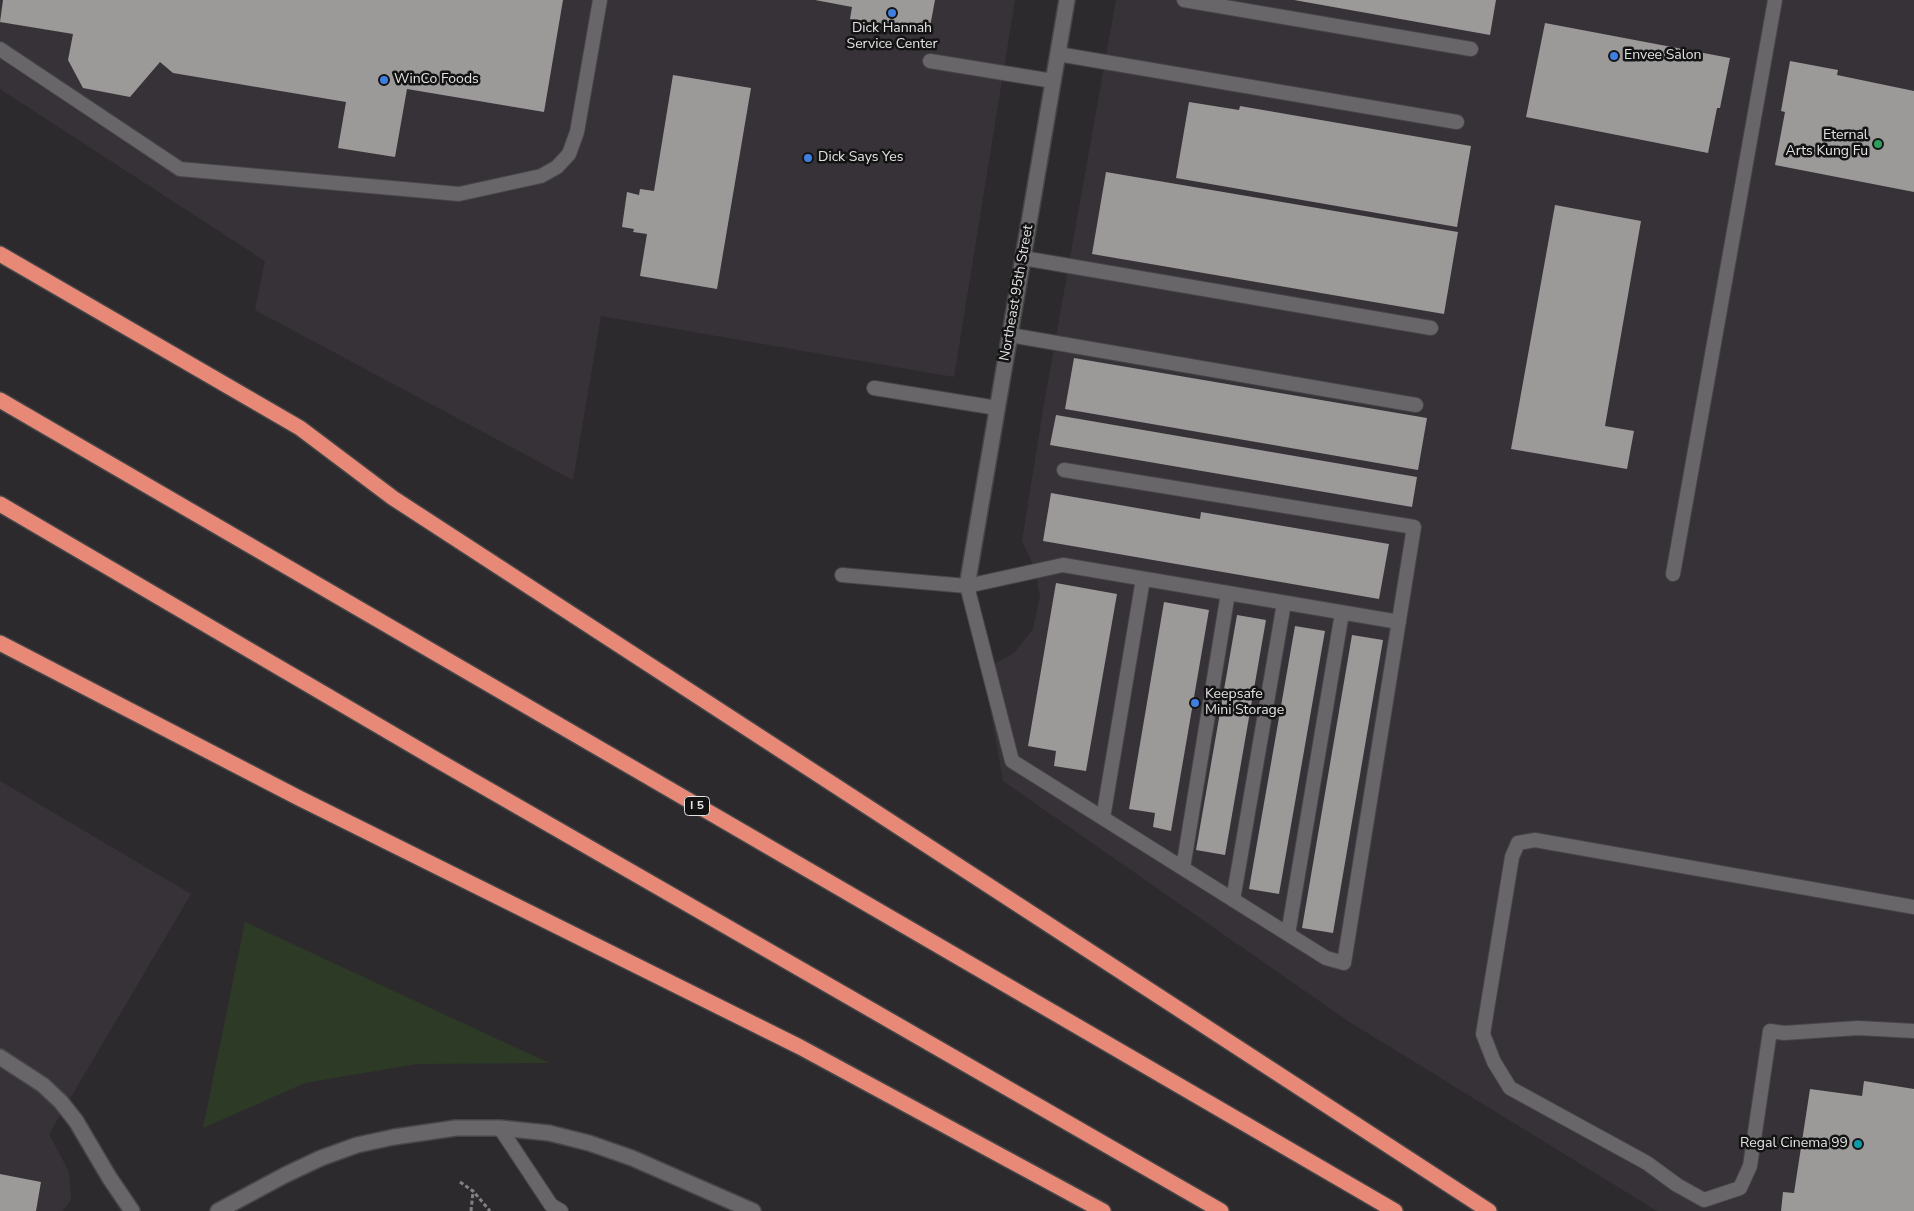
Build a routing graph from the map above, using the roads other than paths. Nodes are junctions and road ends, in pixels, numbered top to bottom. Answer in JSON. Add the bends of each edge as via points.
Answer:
{"nodes":[{"id":1,"x":600,"y":0,"type":"edge"},
{"id":2,"x":1067,"y":0,"type":"edge"},
{"id":3,"x":1184,"y":0,"type":"edge"},
{"id":4,"x":1774,"y":0,"type":"edge"},
{"id":5,"x":0,"y":48,"type":"edge"},
{"id":6,"x":1471,"y":49,"type":"dead end"},
{"id":7,"x":1058,"y":54,"type":"junction"},
{"id":8,"x":930,"y":61,"type":"dead end"},
{"id":9,"x":1053,"y":81,"type":"junction"},
{"id":10,"x":1457,"y":122,"type":"dead end"},
{"id":11,"x":0,"y":254,"type":"edge"},
{"id":12,"x":1023,"y":258,"type":"junction"},
{"id":13,"x":1431,"y":328,"type":"dead end"},
{"id":14,"x":1010,"y":336,"type":"junction"},
{"id":15,"x":874,"y":388,"type":"dead end"},
{"id":16,"x":0,"y":400,"type":"edge"},
{"id":17,"x":1416,"y":405,"type":"dead end"},
{"id":18,"x":997,"y":408,"type":"junction"},
{"id":19,"x":1064,"y":470,"type":"dead end"},
{"id":20,"x":0,"y":504,"type":"edge"},
{"id":21,"x":1673,"y":574,"type":"dead end"},
{"id":22,"x":842,"y":575,"type":"dead end"},
{"id":23,"x":1143,"y":579,"type":"junction"},
{"id":24,"x":967,"y":586,"type":"junction"},
{"id":25,"x":1228,"y":593,"type":"junction"},
{"id":26,"x":1284,"y":603,"type":"junction"},
{"id":27,"x":1342,"y":613,"type":"junction"},
{"id":28,"x":1399,"y":622,"type":"junction"},
{"id":29,"x":0,"y":643,"type":"edge"},
{"id":30,"x":1103,"y":818,"type":"junction"},
{"id":31,"x":1183,"y":868,"type":"junction"},
{"id":32,"x":1233,"y":900,"type":"junction"},
{"id":33,"x":1914,"y":907,"type":"edge"},
{"id":34,"x":1288,"y":934,"type":"junction"},
{"id":35,"x":1914,"y":1031,"type":"edge"},
{"id":36,"x":0,"y":1057,"type":"edge"},
{"id":37,"x":500,"y":1128,"type":"junction"},
{"id":38,"x":553,"y":1209,"type":"edge"},
{"id":39,"x":132,"y":1211,"type":"edge"},
{"id":40,"x":218,"y":1211,"type":"edge"},
{"id":41,"x":753,"y":1211,"type":"edge"},
{"id":42,"x":1103,"y":1211,"type":"edge"},
{"id":43,"x":1221,"y":1211,"type":"edge"},
{"id":44,"x":1395,"y":1211,"type":"edge"},
{"id":45,"x":1489,"y":1211,"type":"edge"}],
"edges":[{"from":1,"to":5,"type":"lane","via":[[577,132],[568,154],[557,167],[541,176],[459,194],[180,168]]},
{"from":2,"to":7,"type":"street","name":"Northeast 95th Street"},
{"from":3,"to":6,"type":"lane"},
{"from":4,"to":21,"type":"lane"},
{"from":7,"to":9,"type":"street","name":"Northeast 95th Street"},
{"from":7,"to":10,"type":"lane"},
{"from":8,"to":9,"type":"lane"},
{"from":9,"to":12,"type":"street","name":"Northeast 95th Street"},
{"from":11,"to":45,"type":"highway","via":[[300,428],[401,504]]},
{"from":12,"to":13,"type":"lane"},
{"from":12,"to":14,"type":"street","name":"Northeast 95th Street"},
{"from":14,"to":17,"type":"lane"},
{"from":14,"to":18,"type":"street","name":"Northeast 95th Street"},
{"from":15,"to":18,"type":"lane"},
{"from":16,"to":44,"type":"highway","number":"I 5"},
{"from":18,"to":24,"type":"street","name":"Northeast 95th Street"},
{"from":19,"to":28,"type":"lane","via":[[1414,527]]},
{"from":20,"to":43,"type":"highway","via":[[437,760]]},
{"from":22,"to":24,"type":"lane"},
{"from":23,"to":24,"type":"lane","via":[[1063,565]]},
{"from":23,"to":25,"type":"lane"},
{"from":23,"to":30,"type":"lane"},
{"from":24,"to":30,"type":"lane","via":[[1012,761]]},
{"from":25,"to":26,"type":"lane"},
{"from":25,"to":31,"type":"lane"},
{"from":26,"to":27,"type":"lane"},
{"from":26,"to":32,"type":"lane"},
{"from":27,"to":28,"type":"lane"},
{"from":27,"to":34,"type":"lane"},
{"from":28,"to":34,"type":"lane","via":[[1344,962],[1326,958]]},
{"from":29,"to":42,"type":"highway","via":[[297,797],[800,1047]]},
{"from":30,"to":31,"type":"lane"},
{"from":31,"to":32,"type":"lane"},
{"from":32,"to":34,"type":"lane"},
{"from":33,"to":35,"type":"lane","via":[[1535,840],[1518,843],[1512,857],[1483,1034],[1494,1062],[1510,1088],[1647,1163],[1704,1200],[1740,1188],[1750,1166],[1770,1031],[1858,1028]]},
{"from":36,"to":39,"type":"street","via":[[43,1085],[61,1102]]},
{"from":37,"to":38,"type":"lane"},
{"from":37,"to":40,"type":"street","via":[[456,1128],[357,1145],[285,1175]]},
{"from":37,"to":41,"type":"street","via":[[589,1143],[632,1158]]}]}
